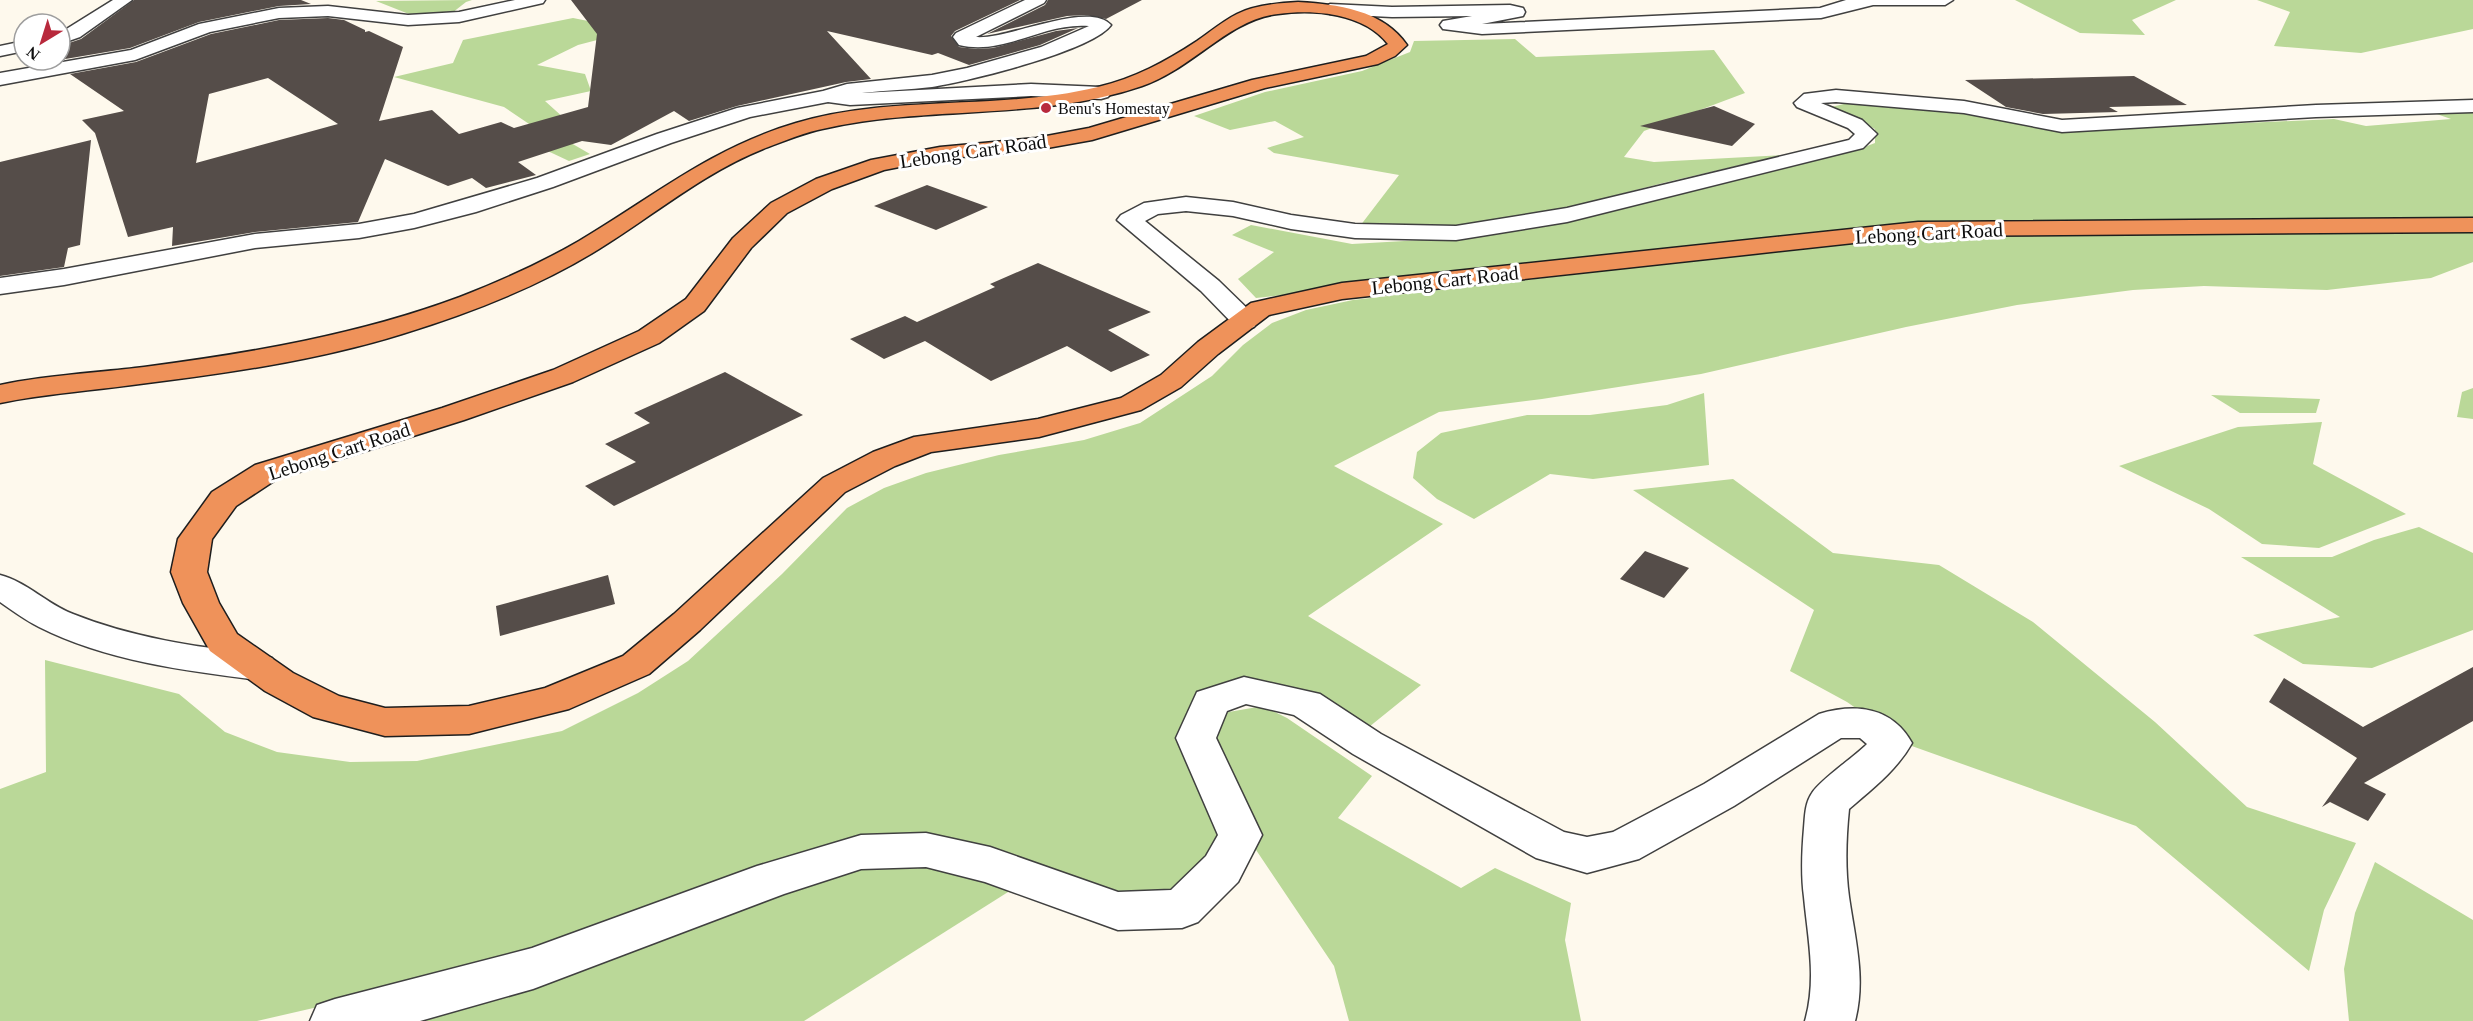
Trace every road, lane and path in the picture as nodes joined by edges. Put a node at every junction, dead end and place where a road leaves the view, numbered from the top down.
1 (124, 0) edge
2 (537, 0) edge
3 (1038, 0) edge
4 (1379, 0) edge
5 (1945, 0) edge
6 (1339, 9) junction
7 (72, 34) edge
8 (0, 79) edge
9 (1101, 93) junction
10 (828, 96) junction
11 (2473, 106) edge
12 (2473, 225) edge
13 (0, 286) edge
14 (1245, 321) junction
15 (0, 394) edge
16 (0, 586) edge
17 (259, 667) junction
18 (335, 1021) edge
19 (1830, 1021) edge

1 - 7 street
2 - 8 street
3 - 10 street
4 - 6 street
5 - 6 street
6 - 9 highway, Lebong Cart Road
6 - 17 highway, Lebong Cart Road
9 - 10 street
9 - 15 highway, Lebong Cart Road
10 - 13 street
11 - 14 street
12 - 14 highway, Lebong Cart Road
14 - 17 highway, Lebong Cart Road
16 - 17 street
18 - 19 street

